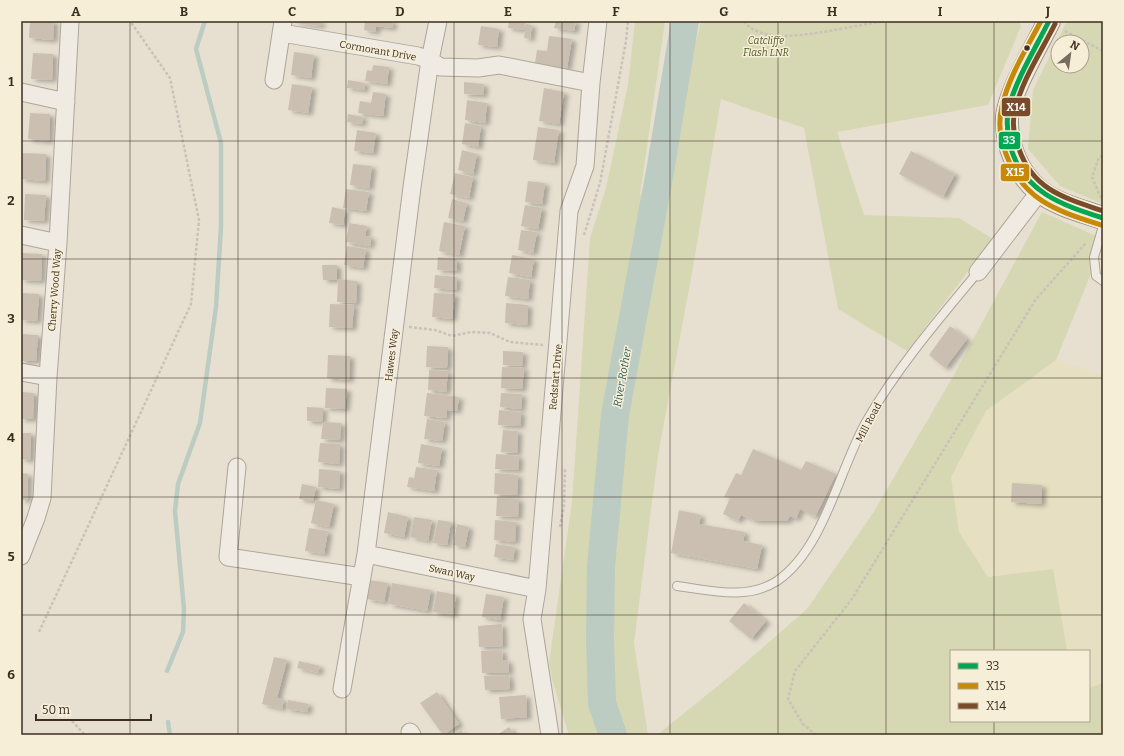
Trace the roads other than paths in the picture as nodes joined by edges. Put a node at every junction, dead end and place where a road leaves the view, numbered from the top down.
1 (70, 21) edge
2 (438, 21) edge
3 (598, 21) edge
4 (1048, 21) edge
5 (282, 27) edge
6 (430, 60) junction
7 (274, 80) dead end
8 (591, 83) junction
9 (21, 92) edge
10 (66, 102) junction
11 (1040, 191) junction
12 (1103, 210) edge
13 (1103, 226) edge
14 (21, 235) edge
15 (58, 243) junction
16 (978, 272) joint
17 (1103, 281) edge
18 (21, 372) edge
19 (48, 377) junction
20 (237, 467) dead end
21 (29, 517) edge
22 (366, 554) junction
23 (21, 556) edge
24 (362, 577) junction
25 (677, 586) dead end
26 (537, 590) junction
27 (342, 689) dead end
28 (550, 735) edge

1 - 10 street, Cherry Wood Way
2 - 6 street, Hawes Way
3 - 8 street, Redstart Drive
4 - 11 main road
5 - 6 street, Cormorant Drive
5 - 7 street
6 - 8 street, Cormorant Drive
6 - 22 street, Hawes Way
8 - 26 street, Redstart Drive
9 - 10 street
10 - 15 street, Cherry Wood Way
11 - 12 main road
11 - 16 street, Mill Road
13 - 17 lane
14 - 15 street
15 - 19 street, Cherry Wood Way
16 - 25 lane, Mill Road
18 - 19 street
19 - 21 street, Cherry Wood Way
20 - 24 street
21 - 23 street, Cherry Wood Way
22 - 24 street, Hawes Way
22 - 26 street, Swan Way
24 - 27 street, Hawes Way
26 - 28 street, Redstart Drive

